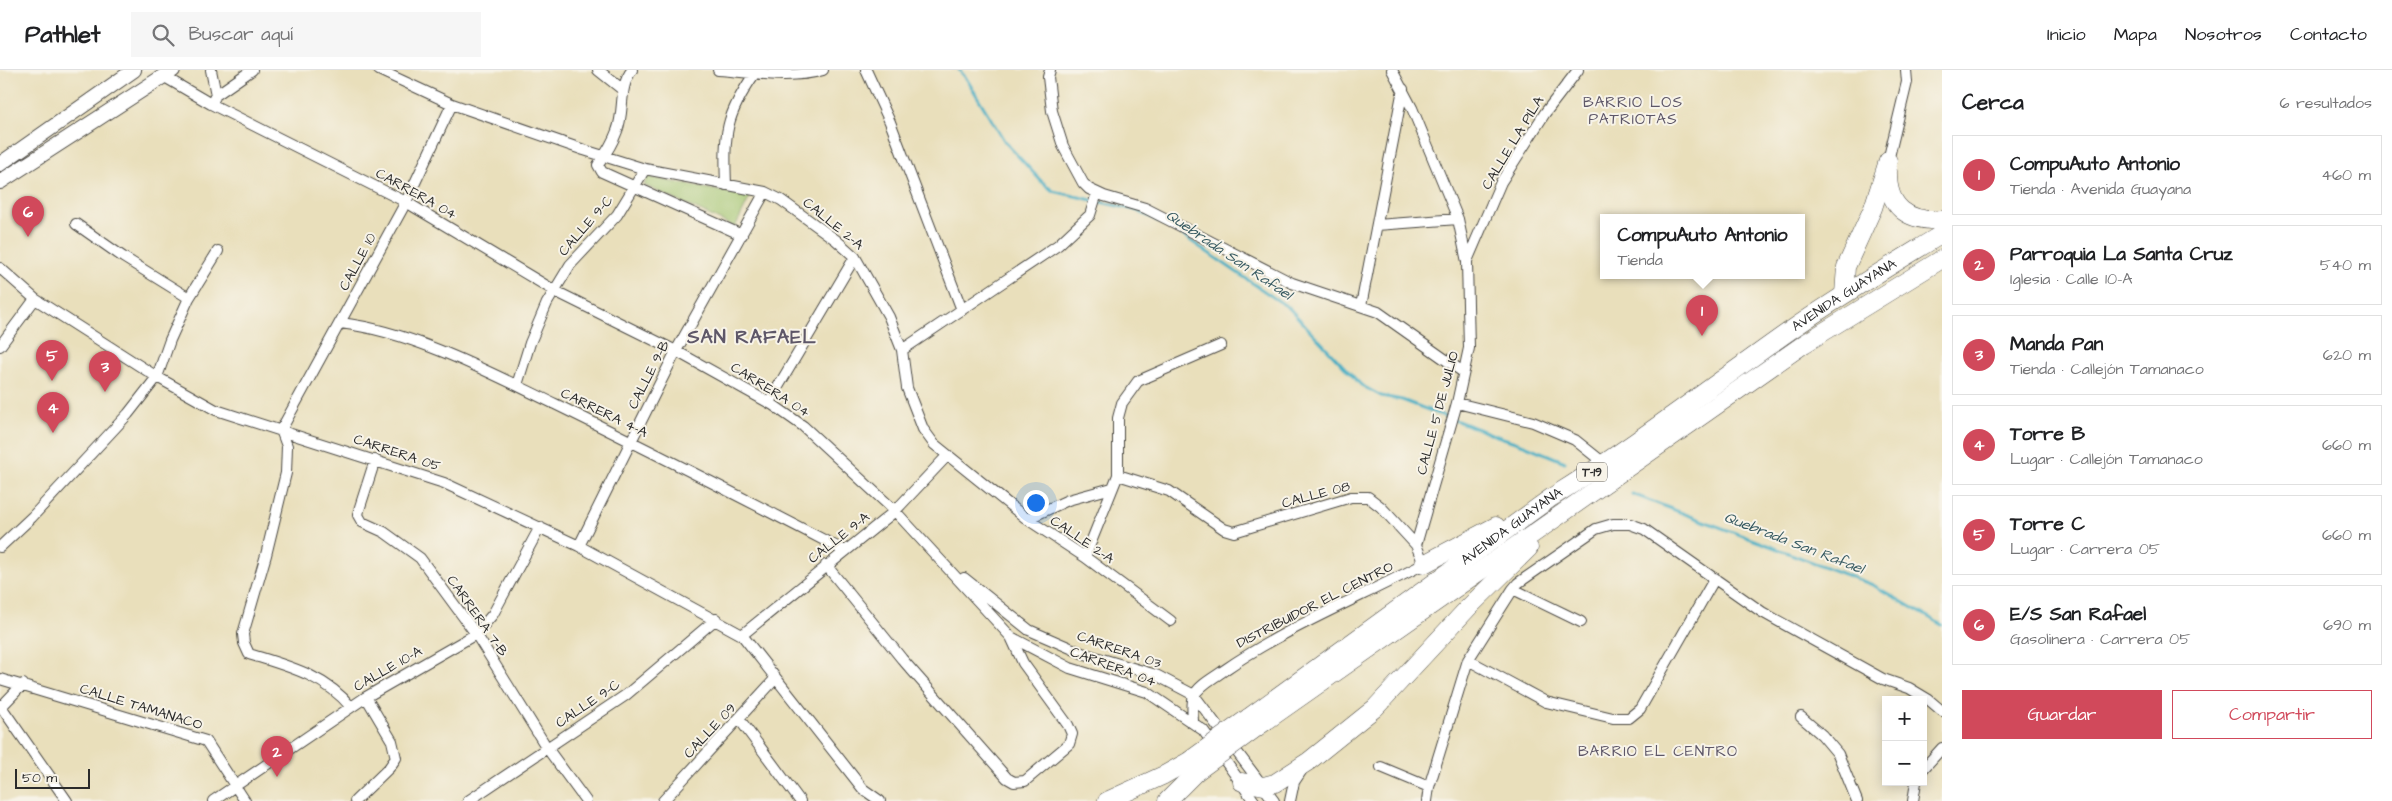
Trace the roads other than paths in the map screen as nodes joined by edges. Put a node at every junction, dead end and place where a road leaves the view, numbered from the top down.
1 (134, 70) edge
2 (211, 70) edge
3 (252, 70) edge
4 (379, 70) edge
5 (598, 70) edge
6 (632, 70) edge
7 (718, 70) edge
8 (823, 70) edge
9 (866, 70) edge
10 (1050, 70) edge
11 (1392, 70) edge
12 (1578, 70) edge
13 (1906, 70) edge
14 (168, 73) edge
15 (755, 73) junction
16 (1403, 89) junction
17 (623, 90) junction
18 (213, 99) junction
19 (452, 104) junction
20 (604, 156) junction
21 (1888, 161) junction
22 (0, 164) edge
23 (645, 169) junction
24 (0, 182) edge
25 (726, 185) junction
26 (635, 188) junction
27 (764, 192) junction
28 (1096, 196) junction
29 (406, 202) junction
30 (1458, 219) junction
31 (1942, 220) edge
32 (76, 224) dead end
33 (1377, 225) junction
34 (1942, 234) edge
35 (742, 235) junction
36 (218, 251) dead end
37 (855, 257) junction
38 (1942, 259) edge
39 (1467, 262) junction
40 (0, 268) edge
41 (555, 291) junction
42 (1844, 294) junction
43 (190, 298) junction
44 (35, 299) junction
45 (1361, 306) junction
46 (962, 310) junction
47 (340, 323) junction
48 (1221, 345) dead end
49 (0, 346) edge
50 (902, 350) junction
51 (676, 351) junction
52 (1463, 372) junction
53 (156, 377) junction
54 (516, 385) junction
55 (769, 402) junction
56 (1456, 407) junction
57 (281, 430) junction
58 (631, 441) junction
59 (947, 456) junction
60 (375, 460) junction
61 (1605, 464) junction
62 (1118, 475) junction
63 (1112, 488) junction
64 (1552, 497) junction
65 (895, 511) junction
66 (1565, 512) junction
67 (1026, 519) junction
68 (540, 528) junction
69 (1416, 545) junction
70 (0, 546) edge
71 (579, 546) junction
72 (845, 551) junction
73 (1086, 557) junction
74 (944, 562) junction
75 (1424, 564) junction
76 (826, 565) junction
77 (1715, 578) junction
78 (1513, 589) junction
79 (716, 620) junction
80 (1171, 621) dead end
81 (1581, 622) dead end
82 (476, 634) junction
83 (742, 635) junction
84 (1011, 638) junction
85 (1468, 660) junction
86 (0, 679) edge
87 (776, 679) junction
88 (23, 684) junction
89 (1194, 695) junction
90 (366, 696) junction
91 (0, 706) edge
92 (351, 707) junction
93 (1942, 711) edge
94 (1801, 717) dead end
95 (740, 720) junction
96 (1193, 722) junction
97 (1252, 723) junction
98 (546, 748) junction
99 (1942, 748) edge
100 (1309, 761) junction
101 (1927, 765) edge
102 (1193, 766) junction
103 (1381, 767) dead end
104 (1242, 782) junction
105 (1264, 786) junction
106 (1915, 786) edge
107 (236, 787) junction
108 (1429, 787) junction
109 (67, 801) edge
110 (214, 801) edge
111 (245, 801) edge
112 (355, 801) edge
113 (468, 801) edge
114 (586, 801) edge
115 (663, 801) edge
116 (800, 801) edge
117 (880, 801) edge
118 (1107, 801) edge
119 (1167, 801) edge
120 (1254, 801) edge
121 (1274, 801) edge
122 (1290, 801) edge
123 (1427, 801) edge
124 (1857, 801) edge
125 (1913, 801) edge

1 - 22 street
2 - 18 street
3 - 18 street
4 - 19 street, CALLE 2-A
5 - 17 street
6 - 17 street
7 - 15 street
8 - 15 street
9 - 46 street
10 - 28 street
11 - 16 street, CALLE 5 DE JULIO
12 - 39 street, CALLE LA PILA
13 - 21 street
14 - 18 street, CARRERA 04
14 - 24 street
15 - 25 street
16 - 30 street, CALLE 5 DE JULIO
16 - 33 street
17 - 20 street
18 - 29 street, CARRERA 04
19 - 20 street, CALLE 2-A
19 - 29 street, CALLE 10
20 - 23 street, CALLE 2-A
20 - 26 street
21 - 31 highway
21 - 42 highway
23 - 25 street, CALLE 2-A
23 - 26 street, CALLE 9-C
25 - 27 street, CALLE 2-A
26 - 35 street
26 - 41 street, CALLE 9-C
27 - 35 street, CALLE 9-B
27 - 37 street, CALLE 2-A
28 - 45 street
28 - 46 street
29 - 41 street, CARRERA 04
29 - 47 street, CALLE 10
30 - 33 street
30 - 39 street, CALLE 5 DE JULIO
32 - 43 street
33 - 45 street
34 - 42 highway, AVENIDA GUAYANA / T-19
35 - 51 street, CALLE 9-B
36 - 43 street
37 - 50 street, CALLE 2-A
37 - 55 street
38 - 66 highway, AVENIDA GUAYANA / T-19
39 - 52 street, CALLE 5 DE JULIO
40 - 44 street, CARRERA 05
41 - 51 street, CARRERA 04
41 - 54 street, CALLE 9-C
42 - 61 highway, AVENIDA GUAYANA / T-19
43 - 53 street
44 - 49 street
44 - 53 street, CARRERA 05
45 - 52 street
46 - 50 street
47 - 54 street, CARRERA 4-A
47 - 57 street, CALLE 10
48 - 62 street
50 - 59 street, CALLE 2-A
51 - 55 street, CARRERA 04
51 - 58 street, CALLE 9-B
52 - 56 street, CALLE 5 DE JULIO
53 - 57 street, CARRERA 05
53 - 70 street
54 - 58 street, CARRERA 4-A
55 - 65 street, CARRERA 04
56 - 61 street
56 - 69 street, CALLE 5 DE JULIO
57 - 60 street, CARRERA 05
57 - 92 street
58 - 71 street, CALLE 9-B
58 - 72 street, CARRERA 4-A
59 - 65 street, CALLE 9-A
59 - 67 street, CALLE 2-A
60 - 68 street, CARRERA 05
60 - 82 street, CARRERA 7-B
61 - 64 highway, AVENIDA GUAYANA / T-19
62 - 63 street
62 - 69 street, CALLE 08
63 - 67 street
63 - 73 street
64 - 75 highway
64 - 97 highway, AVENIDA GUAYANA / T-19
65 - 72 street, CALLE 9-A
65 - 74 street, CARRERA 04
66 - 97 highway, AVENIDA GUAYANA / T-19
66 - 100 highway
67 - 73 street, CALLE 2-A
68 - 71 street, CARRERA 05
68 - 82 street, CALLE 10-A
69 - 75 street
71 - 79 street, CARRERA 05
72 - 76 street, CALLE 9-A
73 - 80 street, CALLE 2-A
74 - 84 street, CARRERA 04
74 - 89 street, CARRERA 03
75 - 89 street, DISTRIBUIDOR EL CENTRO
76 - 83 street, CALLE 9-A
76 - 84 street
77 - 78 street
77 - 85 street
77 - 93 street
78 - 81 street
78 - 85 street
79 - 83 street, CARRERA 05
79 - 98 street, CALLE 9-C
82 - 90 street, CALLE 10-A
82 - 98 street, CARRERA 7-B
83 - 87 street, CARRERA 05
84 - 96 street, CARRERA 04
85 - 108 street
86 - 88 street, CALLE TAMANACO
87 - 95 street, CALLE 09
87 - 117 street, CARRERA 05
88 - 91 street
88 - 107 street, CALLE TAMANACO
89 - 96 street
89 - 105 street, CARRERA 03
90 - 92 street, CALLE 10-A
90 - 112 street
91 - 109 street
92 - 107 street, CALLE 10-A
94 - 124 street
95 - 115 street, CALLE 09
95 - 116 street
96 - 104 street, CARRERA 04
97 - 102 highway, AVENIDA GUAYANA / T-19, bridge
98 - 113 street, CALLE 9-C
98 - 114 street, CARRERA 7-B
99 - 101 street
100 - 105 highway
100 - 122 street
102 - 118 highway, AVENIDA GUAYANA / T-19
102 - 119 highway, AVENIDA GUAYANA / T-19
103 - 108 street
104 - 105 highway
104 - 120 street, CARRERA 04
105 - 121 street, CARRERA 03
106 - 125 street
107 - 110 street, CALLE 10-A
107 - 111 street, CALLE TAMANACO
108 - 123 street

